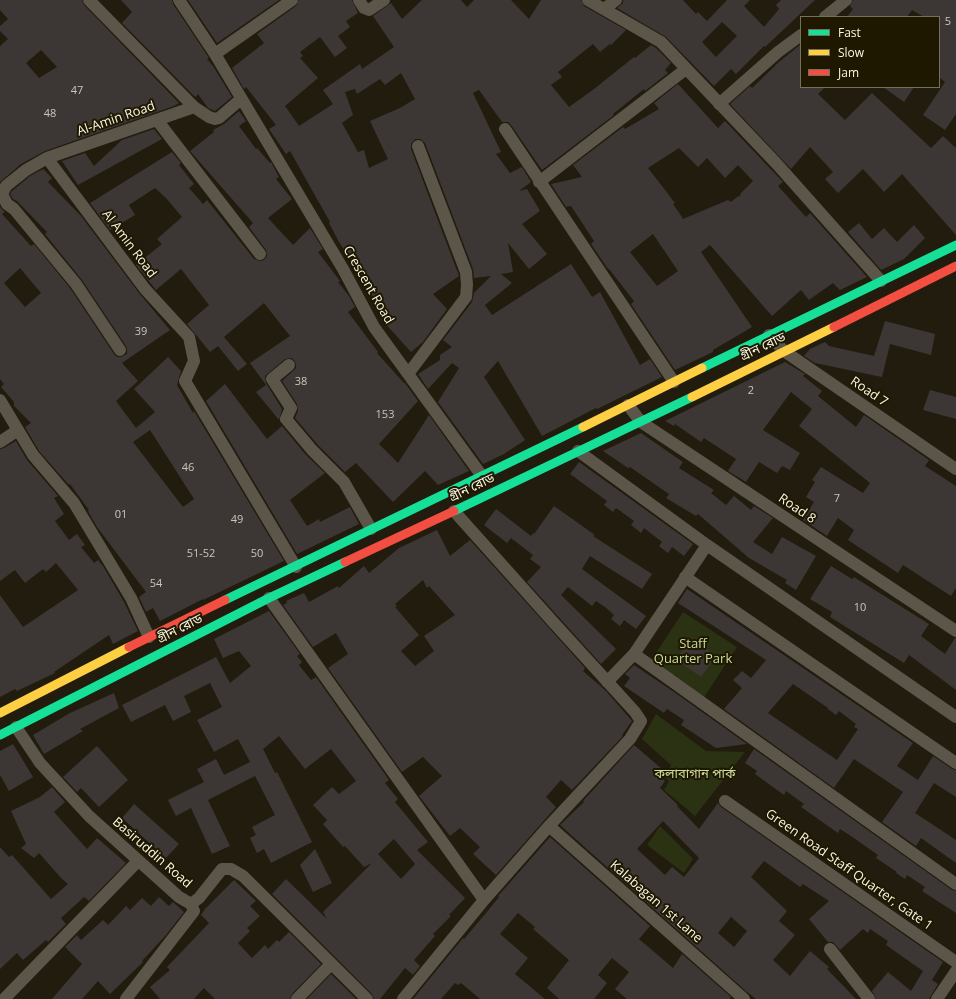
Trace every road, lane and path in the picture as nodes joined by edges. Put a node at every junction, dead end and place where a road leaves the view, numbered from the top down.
1 (89, 0) edge
2 (179, 0) edge
3 (292, 0) edge
4 (359, 0) edge
5 (384, 0) edge
6 (588, 0) edge
7 (616, 0) edge
8 (846, 0) edge
9 (604, 9) junction
10 (826, 16) edge
11 (800, 36) edge
12 (215, 54) junction
13 (686, 69) junction
14 (241, 99) junction
15 (719, 104) junction
16 (194, 107) junction
17 (158, 120) junction
18 (505, 130) dead end
19 (418, 146) dead end
20 (47, 158) junction
21 (539, 182) junction
22 (956, 246) edge
23 (260, 254) dead end
24 (956, 266) edge
25 (881, 281) junction
26 (769, 335) junction
27 (120, 350) dead end
28 (784, 351) junction
29 (289, 366) dead end
30 (408, 374) junction
31 (674, 382) junction
32 (0, 400) edge
33 (628, 405) junction
34 (641, 422) junction
35 (18, 430) junction
36 (0, 442) edge
37 (578, 451) junction
38 (956, 469) edge
39 (482, 476) junction
40 (454, 511) junction
41 (371, 529) junction
42 (706, 545) junction
43 (296, 567) junction
44 (685, 577) junction
45 (269, 598) junction
46 (956, 631) edge
47 (149, 637) junction
48 (634, 654) junction
49 (607, 682) junction
50 (0, 713) edge
51 (956, 717) edge
52 (16, 727) junction
53 (0, 735) edge
54 (956, 763) edge
55 (725, 801) dead end
56 (549, 826) junction
57 (138, 861) junction
58 (956, 884) edge
59 (484, 900) junction
60 (191, 904) junction
61 (830, 949) dead end
62 (956, 962) edge
63 (331, 964) junction
64 (956, 971) edge
65 (4, 999) edge
66 (126, 999) edge
67 (297, 999) edge
68 (367, 999) edge
69 (403, 999) edge
70 (744, 999) edge
71 (869, 999) edge
72 (937, 999) edge

1 - 16 street
2 - 12 street, Crescent Road
3 - 12 street
4 - 5 street
6 - 9 street
7 - 9 street
8 - 10 street
9 - 13 street
11 - 15 street
12 - 14 street, Crescent Road
13 - 15 street
13 - 21 street
14 - 16 street
14 - 30 street, Crescent Road
15 - 25 street
16 - 17 street, Al-Amin Road
17 - 20 street, Al-Amin Road
17 - 23 street
18 - 21 street
19 - 30 street
20 - 27 street
20 - 43 street, Al Amin Road
21 - 31 street
22 - 25 main road, গ্রীন রোড
24 - 28 main road, গ্রীন রোড
25 - 26 main road, গ্রীন রোড
26 - 28 street, Road 7
26 - 31 main road, গ্রীন রোড
28 - 34 main road, গ্রীন রোড
28 - 38 street, Road 7
29 - 41 street
30 - 39 street, Crescent Road
31 - 33 main road, গ্রীন রোড
32 - 35 street
33 - 34 street, Road 8
33 - 39 main road, গ্রীন রোড
34 - 37 main road, গ্রীন রোড
34 - 46 street, Road 8
35 - 36 street
35 - 47 street
37 - 40 main road, গ্রীন রোড
37 - 42 street
39 - 41 main road, গ্রীন রোড
40 - 45 main road, গ্রীন রোড
40 - 49 street
41 - 43 main road, গ্রীন রোড
42 - 44 street
42 - 51 street
43 - 47 main road, গ্রীন রোড
44 - 48 street
44 - 54 street
45 - 52 main road, গ্রীন রোড
45 - 59 street
47 - 50 main road, গ্রীন রোড
48 - 49 street
48 - 58 street
49 - 56 street
52 - 53 main road, গ্রীন রোড
52 - 57 street, Basiruddin Road
55 - 62 street, Green Road Staff Quarter, Gate 1
56 - 59 street
56 - 70 street, Kalabagan 1st Lane
57 - 60 street, Basiruddin Road
57 - 65 street
59 - 69 street
60 - 63 street, Basiruddin Road
60 - 66 street
61 - 71 street
63 - 67 street
63 - 68 street, Basiruddin Road
64 - 72 street

